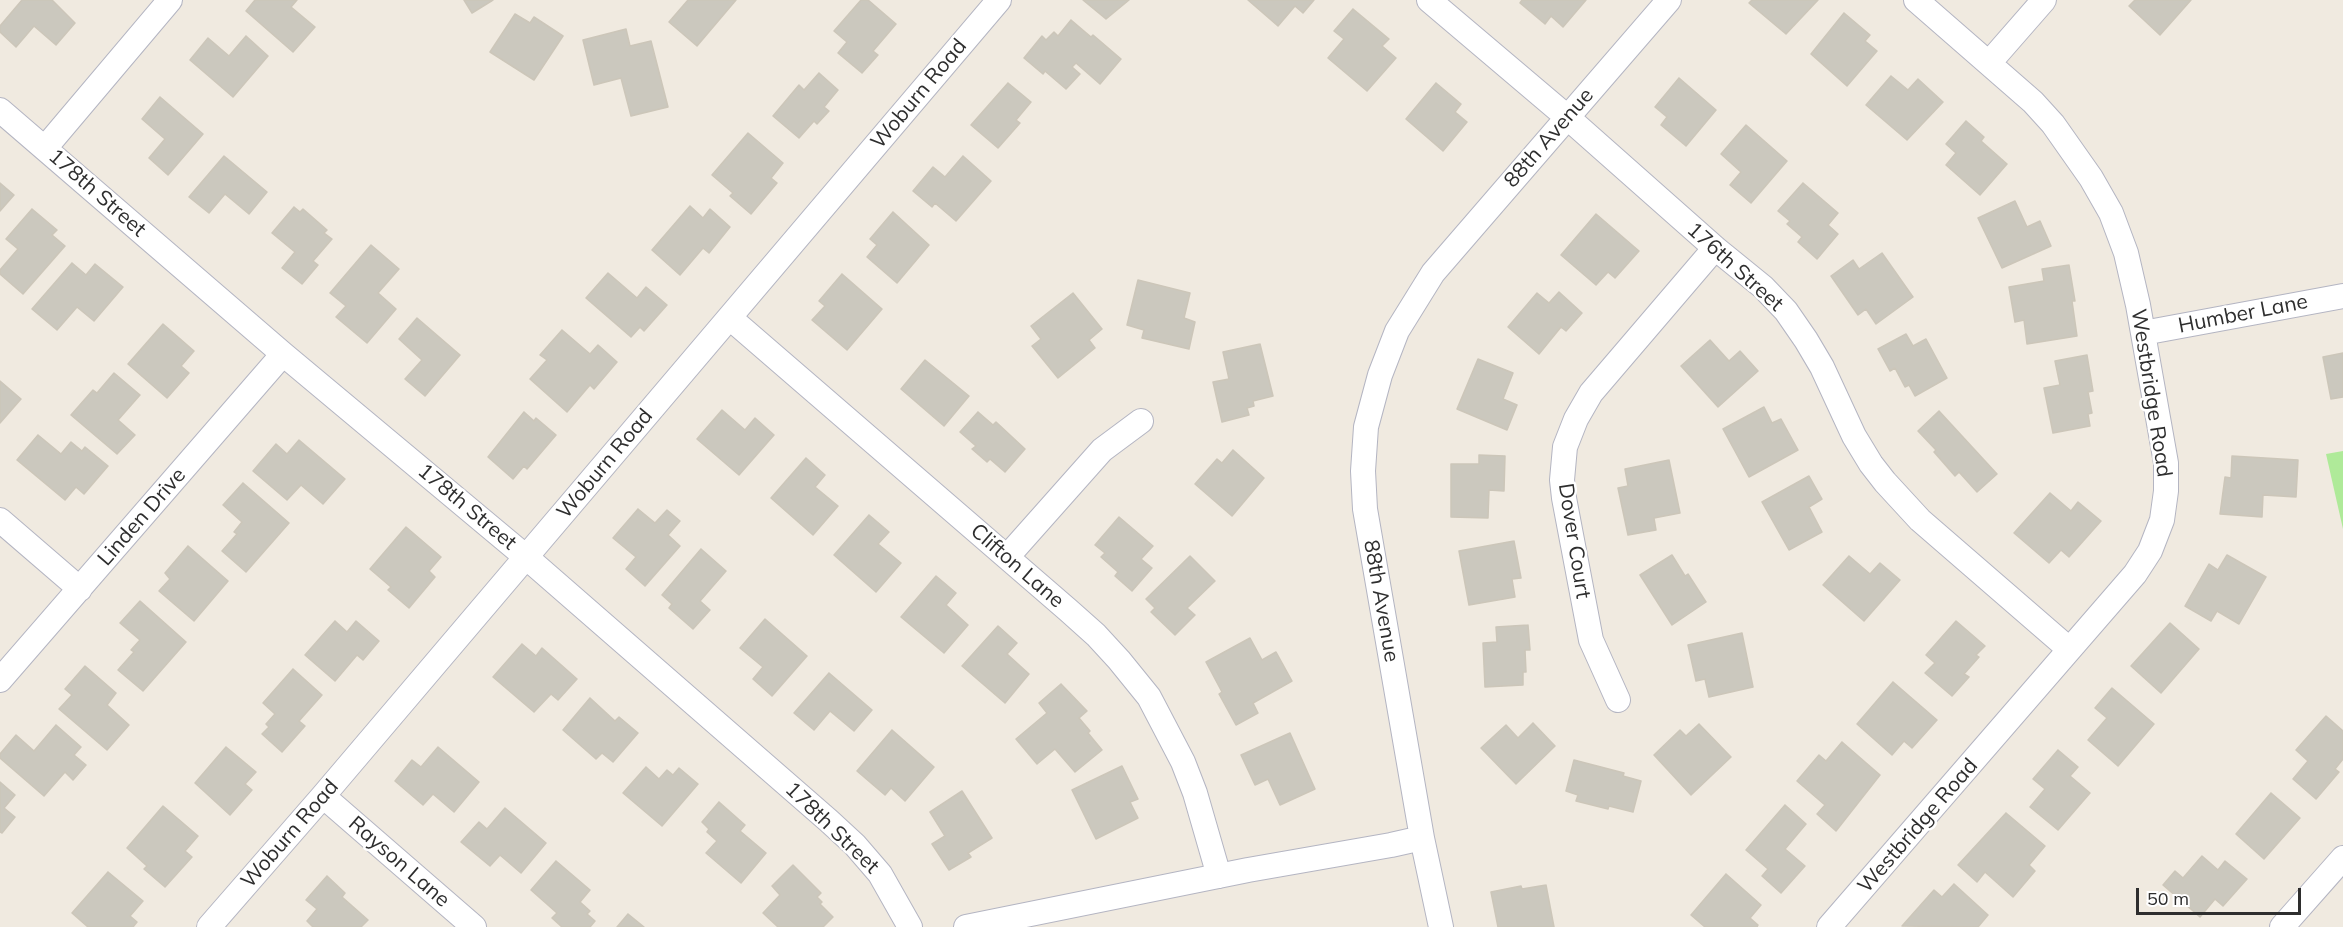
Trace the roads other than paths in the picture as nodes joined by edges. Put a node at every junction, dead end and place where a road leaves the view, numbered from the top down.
1 (170, 0) edge
2 (999, 0) edge
3 (1429, 0) edge
4 (1669, 0) edge
5 (1916, 0) edge
6 (2044, 0) edge
7 (1989, 63) junction
8 (0, 110) edge
9 (1567, 117) junction
10 (45, 148) junction
11 (1715, 248) junction
12 (2343, 296) edge
13 (730, 318) junction
14 (2143, 333) junction
15 (283, 354) junction
16 (1141, 422) dead end
17 (0, 520) edge
18 (526, 557) junction
19 (1007, 557) junction
20 (80, 589) junction
21 (2069, 649) junction
22 (0, 680) edge
23 (1618, 700) dead end
24 (323, 796) junction
25 (1422, 838) junction
26 (2343, 858) edge
27 (1219, 876) junction
28 (209, 927) edge
29 (474, 927) edge
30 (910, 927) edge
31 (966, 927) edge
32 (1441, 927) edge
33 (1829, 927) edge
34 (2282, 927) edge

1 - 10 street
2 - 13 street, Woburn Road
3 - 9 street, 176th Street
4 - 9 street, 88th Avenue
5 - 7 street, Westbridge Road
6 - 7 street
7 - 14 street, Westbridge Road
8 - 10 street, 178th Street
9 - 11 street, 176th Street
9 - 25 street, 88th Avenue
10 - 15 street, 178th Street
11 - 21 street, 176th Street
11 - 23 street, Dover Court
12 - 14 street, Humber Lane
13 - 18 street, Woburn Road
13 - 19 street, Clifton Lane
14 - 21 street, Westbridge Road
15 - 18 street, 178th Street
15 - 20 street, Linden Drive
16 - 19 street
17 - 20 street
18 - 24 street, Woburn Road
18 - 30 street, 178th Street
19 - 27 street, Clifton Lane
20 - 22 street, Linden Drive
21 - 33 street, Westbridge Road
24 - 28 street, Woburn Road
24 - 29 street, Rayson Lane
25 - 27 street
25 - 32 street, 88th Avenue
26 - 34 street
27 - 31 street

